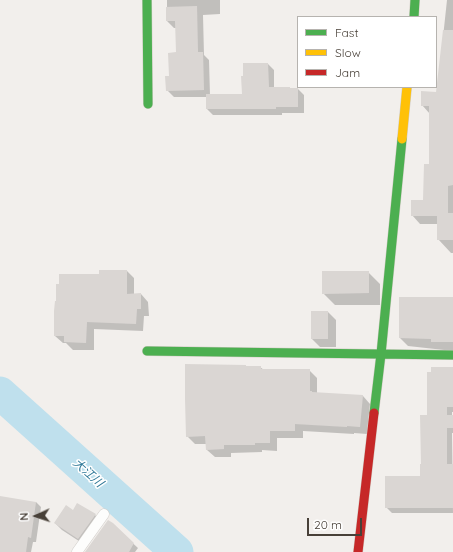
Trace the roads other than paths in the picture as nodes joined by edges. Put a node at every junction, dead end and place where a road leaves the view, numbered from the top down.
1 (147, 0) edge
2 (415, 0) edge
3 (414, 16) edge
4 (407, 88) edge
5 (148, 104) dead end
6 (147, 350) dead end
7 (381, 354) junction
8 (453, 355) edge
9 (104, 514) dead end
10 (77, 552) edge
11 (358, 552) edge

1 - 5 street
2 - 3 street
4 - 7 street
6 - 7 street
7 - 8 street
7 - 11 street
9 - 10 lane

